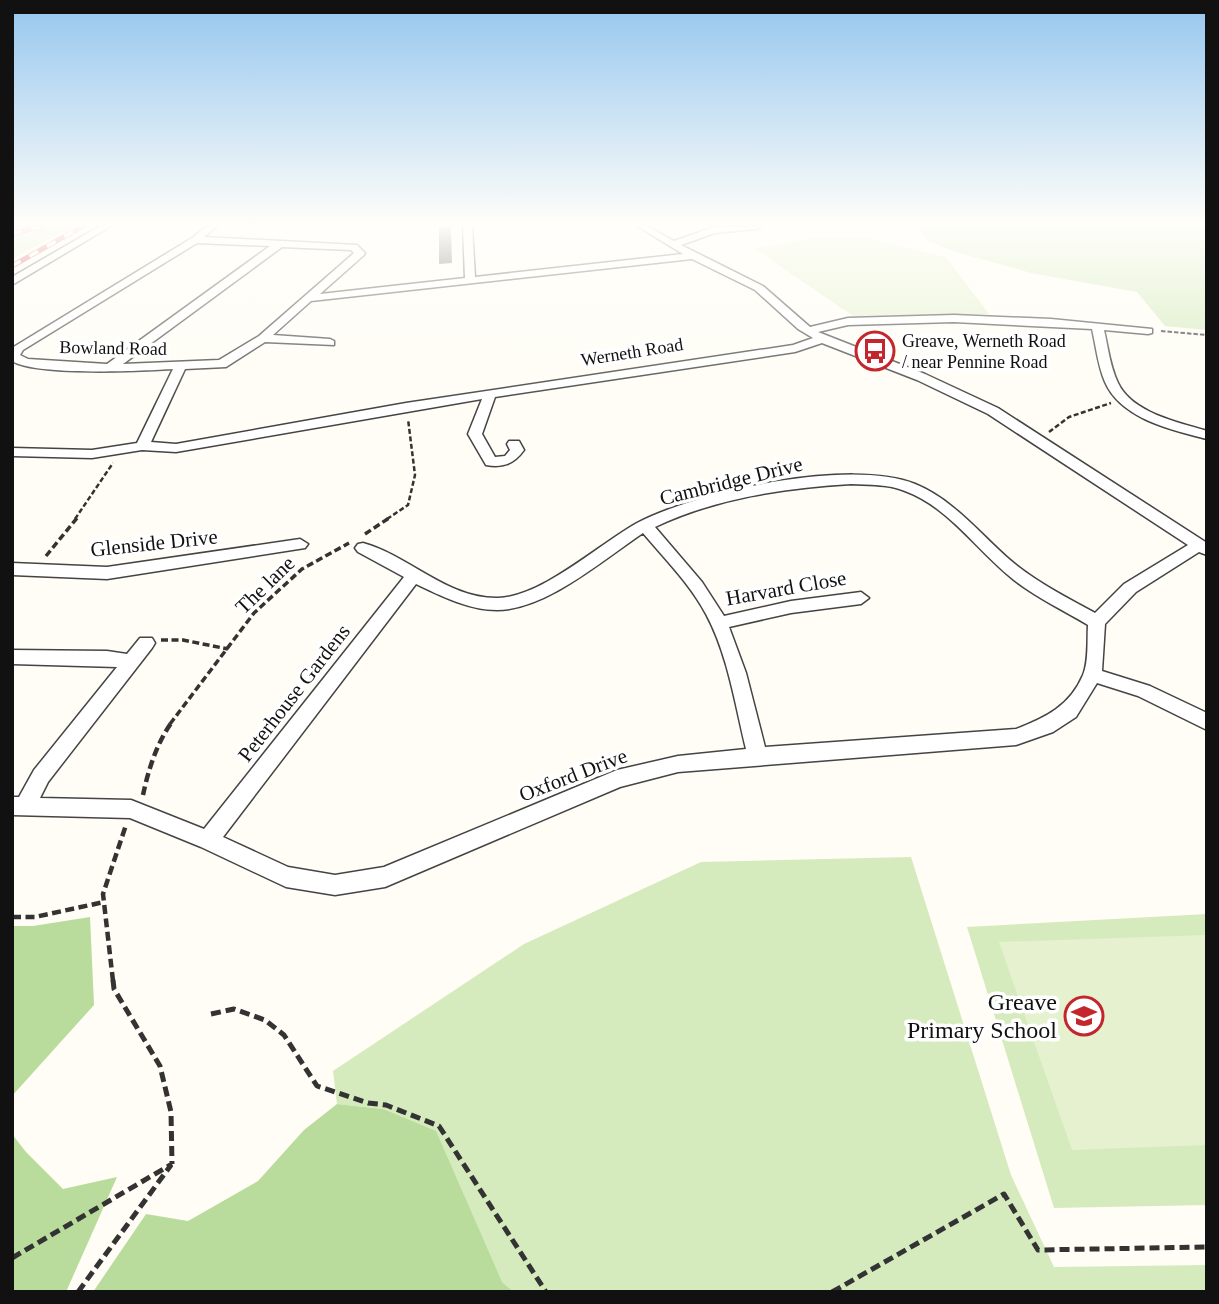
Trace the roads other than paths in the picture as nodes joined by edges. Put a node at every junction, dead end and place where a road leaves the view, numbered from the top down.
1 (118, 287) edge
2 (221, 287) edge
3 (324, 287) edge
4 (422, 287) edge
5 (757, 287) edge
6 (311, 298) junction
7 (972, 304) dead end
8 (981, 318) junction
9 (1097, 326) junction
10 (809, 331) junction
11 (1148, 331) road end
12 (263, 338) junction
13 (822, 339) junction
14 (330, 343) dead end
15 (180, 368) junction
16 (110, 369) junction
17 (490, 394) junction
18 (1207, 435) edge
19 (514, 444) dead end
20 (142, 446) junction
21 (12, 452) edge
22 (645, 526) junction
23 (358, 542) road end
24 (300, 544) dead end
25 (1203, 547) edge
26 (12, 569) edge
27 (415, 575) junction
28 (861, 598) dead end
29 (1097, 622) junction
30 (719, 623) junction
31 (146, 643) road end
32 (12, 657) edge
33 (131, 662) junction
34 (1093, 675) junction
35 (1207, 722) edge
36 (758, 756) junction
37 (19, 805) edge
38 (208, 840) junction

1 - 16 street, Bowland Road
2 - 16 street
3 - 6 street
4 - 6 street
5 - 10 street
6 - 12 street
7 - 8 street
8 - 9 street
8 - 10 street
9 - 11 street
9 - 18 street
10 - 13 street
12 - 14 street
12 - 15 street, Bowland Road
13 - 17 street, Werneth Road
13 - 25 street
15 - 16 street, Bowland Road
15 - 20 street
17 - 19 street
17 - 20 street, Werneth Road
20 - 21 street, Werneth Road
22 - 27 street, Cambridge Drive
22 - 29 street, Cambridge Drive
22 - 30 street
23 - 27 street, Cambridge Drive
24 - 26 street, Glenside Drive
25 - 29 street
27 - 38 street, Peterhouse Gardens
28 - 30 street, Harvard Close
29 - 34 street, Oxford Drive
30 - 36 street
31 - 33 street
32 - 33 street
33 - 37 street
34 - 35 street
34 - 36 street, Oxford Drive
36 - 38 street, Oxford Drive
37 - 38 street, Oxford Drive

